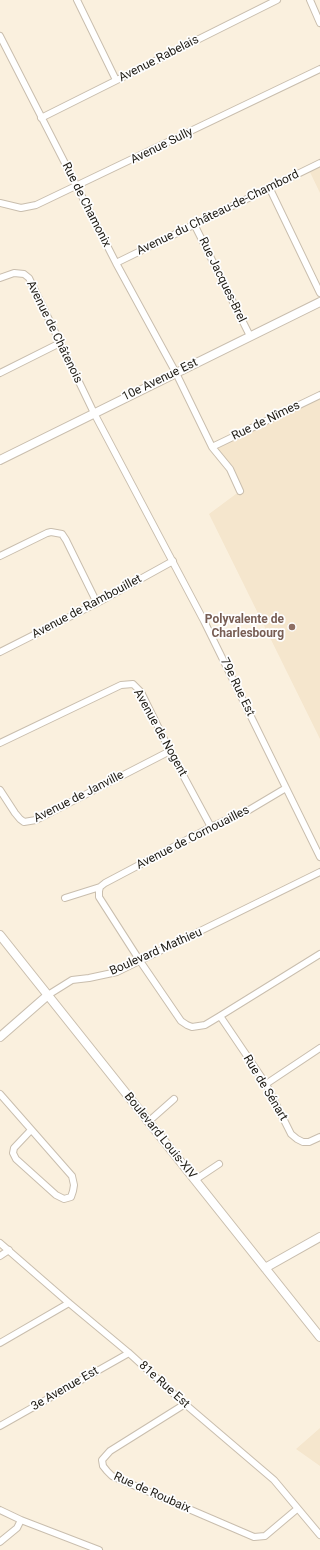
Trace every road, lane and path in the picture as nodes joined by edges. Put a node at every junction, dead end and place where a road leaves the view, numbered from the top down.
1 (78, 0) edge
2 (277, 0) edge
3 (310, 0) edge
4 (320, 23) edge
5 (0, 36) edge
6 (320, 69) edge
7 (116, 80) junction
8 (41, 118) junction
9 (320, 163) edge
10 (77, 187) junction
11 (269, 187) junction
12 (0, 203) edge
13 (194, 224) junction
14 (116, 263) junction
15 (0, 278) edge
16 (320, 293) edge
17 (320, 302) edge
18 (250, 336) junction
19 (60, 343) junction
20 (0, 373) edge
21 (176, 373) junction
22 (320, 395) edge
23 (94, 413) junction
24 (212, 447) junction
25 (0, 460) edge
26 (240, 491) dead end
27 (0, 556) edge
28 (172, 561) junction
29 (97, 603) junction
30 (0, 652) edge
31 (0, 743) edge
32 (170, 751) junction
33 (286, 788) junction
34 (0, 790) edge
35 (211, 827) junction
36 (320, 857) edge
37 (320, 872) edge
38 (100, 887) junction
39 (65, 898) dead end
40 (0, 935) edge
41 (320, 954) edge
42 (140, 961) junction
43 (48, 996) junction
44 (220, 1016) junction
45 (0, 1037) edge
46 (320, 1048) edge
47 (266, 1084) junction
48 (0, 1094) edge
49 (174, 1099) dead end
50 (148, 1122) junction
51 (31, 1130) junction
52 (320, 1138) edge
53 (219, 1164) dead end
54 (195, 1180) junction
55 (320, 1237) edge
56 (0, 1242) edge
57 (9, 1250) junction
58 (0, 1256) edge
59 (266, 1268) junction
60 (69, 1303) junction
61 (320, 1337) edge
62 (0, 1343) edge
63 (129, 1352) junction
64 (185, 1404) junction
65 (0, 1426) edge
66 (297, 1509) junction
67 (0, 1510) edge
68 (21, 1520) junction
69 (320, 1535) edge
70 (0, 1542) edge
71 (99, 1550) edge

1 - 7 street
2 - 7 street, Avenue Rabelais
3 - 4 street
5 - 8 street, Rue de Chamonix
6 - 10 street, Avenue Sully
7 - 8 street, Avenue Rabelais
8 - 10 street, Rue de Chamonix
9 - 11 street, Avenue du Château-de-Chambord
10 - 12 street, Avenue Sully
10 - 14 street, Rue de Chamonix
11 - 13 street, Avenue du Château-de-Chambord
11 - 16 street
13 - 14 street, Avenue du Château-de-Chambord
13 - 18 street, Rue Jacques-Brel
14 - 21 street, Rue de Chamonix
15 - 19 street, Avenue de Châtenois
17 - 18 main road, 10e Avenue Est
18 - 21 main road, 10e Avenue Est
19 - 20 street
19 - 23 street, Avenue de Châtenois
21 - 23 main road, 10e Avenue Est
21 - 24 street
22 - 24 street, Rue de Nîmes
23 - 25 main road, 10e Avenue Est
23 - 28 street, 79e Rue Est
24 - 26 street
27 - 29 street
28 - 29 street, Avenue de Rambouillet
28 - 33 street, 79e Rue Est
29 - 30 street, Avenue de Rambouillet
31 - 32 street, Avenue de Nogent
32 - 34 street, Avenue de Janville
32 - 35 street, Avenue de Nogent
33 - 35 street, Avenue de Cornouailles
33 - 36 street, 79e Rue Est
35 - 38 street, Avenue de Cornouailles
37 - 42 street, Boulevard Mathieu
38 - 39 street, Avenue de Cornouailles
38 - 42 street
40 - 43 main road, Boulevard Louis-XIV
41 - 44 street
42 - 43 street, Boulevard Mathieu
42 - 44 street
43 - 45 main road, Boulevard Mathieu
43 - 50 main road, Boulevard Louis-XIV
44 - 47 street, Rue de Sénart
46 - 47 street
47 - 52 street, Rue de Sénart
48 - 51 street
49 - 50 street
50 - 54 main road, Boulevard Louis-XIV
51 - 51 street
53 - 54 street
54 - 59 main road, Boulevard Louis-XIV
55 - 59 main road
56 - 57 street, 81e Rue Est
57 - 58 street
57 - 60 street, 81e Rue Est
59 - 61 main road, Boulevard Louis-XIV
60 - 62 street
60 - 63 street, 81e Rue Est
63 - 64 street, 81e Rue Est
63 - 65 street, 3e Avenue Est
64 - 66 street, 81e Rue Est
64 - 66 street, Rue de Roubaix
66 - 69 street, 81e Rue Est
67 - 68 street
68 - 70 street
68 - 71 street

